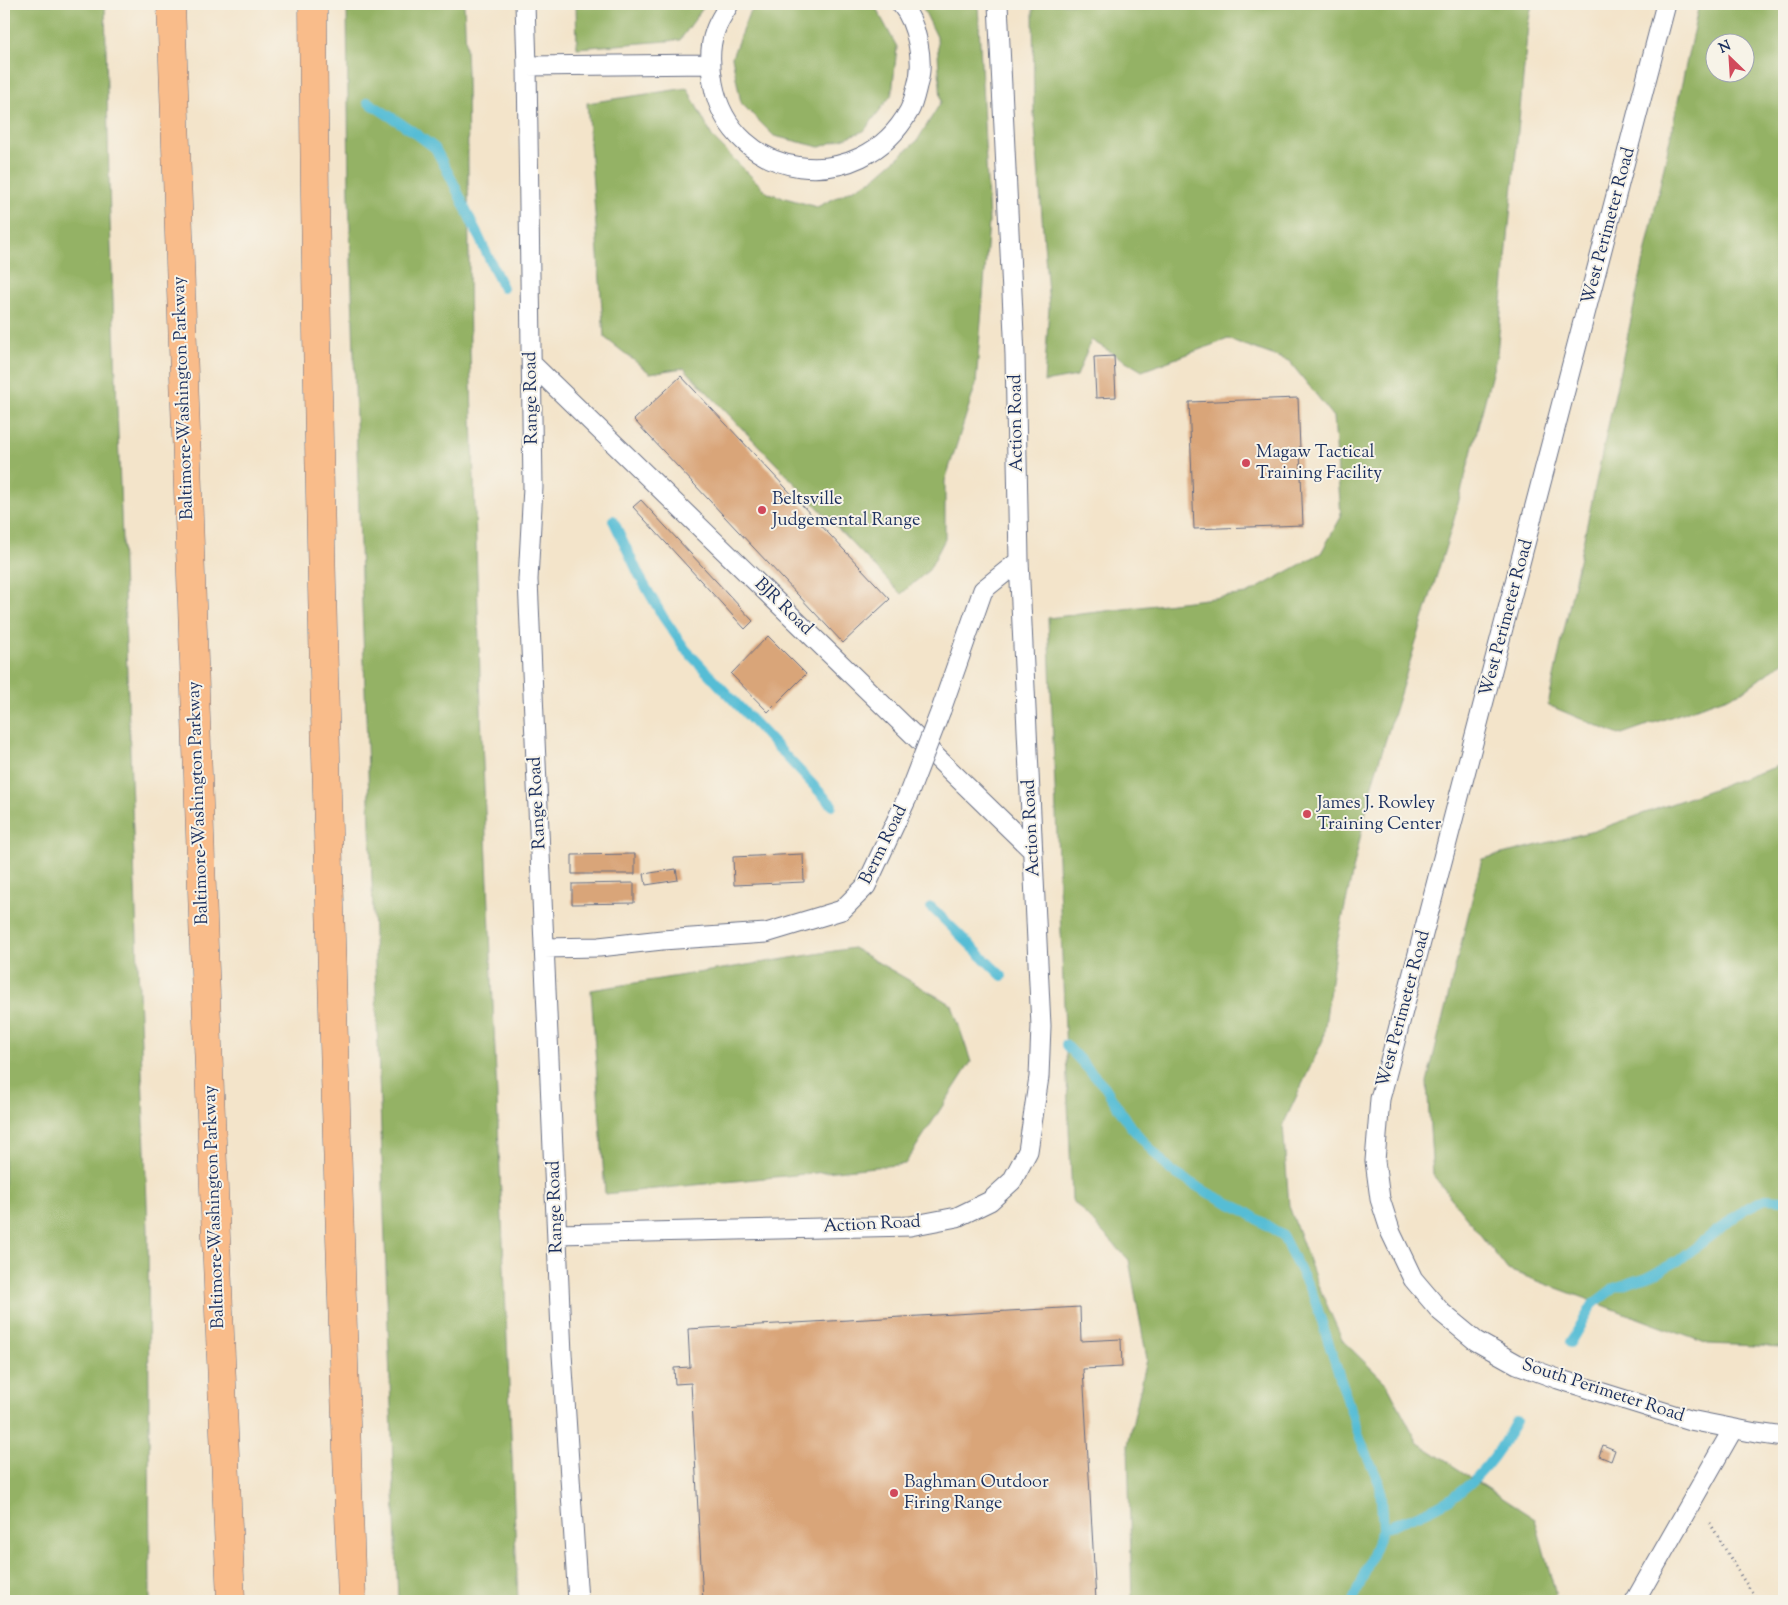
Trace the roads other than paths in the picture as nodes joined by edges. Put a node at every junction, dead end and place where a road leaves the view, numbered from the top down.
1 (171, 4) edge
2 (312, 4) edge
3 (525, 4) edge
4 (729, 4) edge
5 (901, 4) edge
6 (998, 4) edge
7 (1666, 4) edge
8 (709, 64) junction
9 (527, 66) junction
10 (532, 364) junction
11 (1020, 561) junction
12 (1033, 851) junction
13 (544, 948) junction
14 (557, 1234) junction
15 (1391, 1234) joint
16 (1733, 1429) junction
17 (1784, 1437) edge
18 (231, 1601) edge
19 (352, 1601) edge
20 (578, 1601) edge
21 (1635, 1601) edge

1 - 18 highway, Baltimore-Washington Parkway
2 - 19 highway
3 - 9 lane, Range Road
4 - 8 lane
5 - 8 lane
6 - 11 lane, Action Road
7 - 15 lane, West Perimeter Road
8 - 9 lane
9 - 10 lane, Range Road
10 - 12 lane, BJR Road
10 - 13 lane, Range Road
11 - 12 lane, Action Road
11 - 13 lane, Berm Road, bridge
12 - 14 lane, Action Road
13 - 14 lane, Range Road
14 - 20 lane, Range Road
15 - 16 lane, South Perimeter Road
16 - 17 lane, South Perimeter Road
16 - 21 lane

